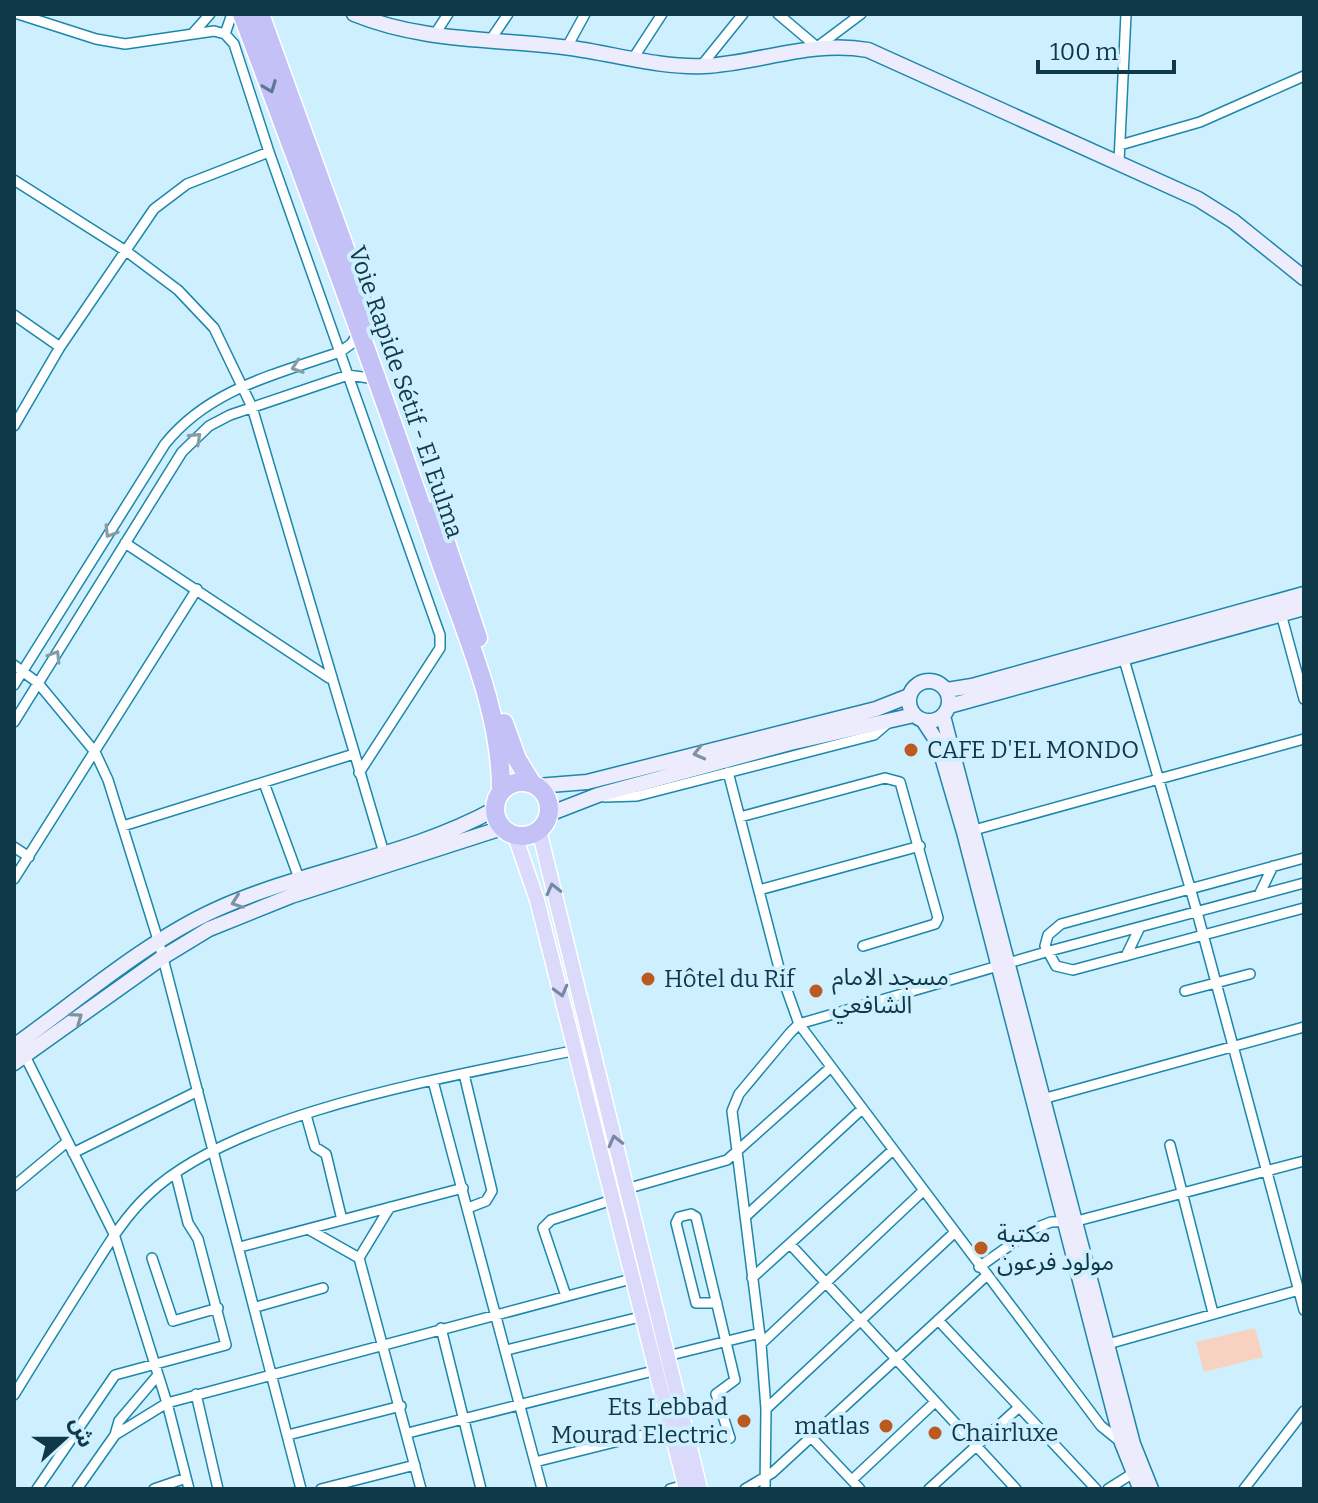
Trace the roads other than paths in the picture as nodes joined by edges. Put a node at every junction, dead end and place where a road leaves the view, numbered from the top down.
1 (18, 14) edge
2 (210, 14) edge
3 (232, 14) edge
4 (242, 14) edge
5 (260, 14) edge
6 (354, 14) edge
7 (448, 14) edge
8 (508, 14) edge
9 (585, 14) edge
10 (662, 14) edge
11 (743, 14) edge
12 (778, 14) edge
13 (861, 14) edge
14 (1126, 14) edge
15 (225, 34) junction
16 (433, 37) junction
17 (179, 38) junction
18 (489, 42) junction
19 (567, 47) junction
20 (817, 47) junction
21 (634, 57) junction
22 (701, 66) junction
23 (1304, 76) edge
24 (1120, 145) junction
25 (269, 152) junction
26 (1119, 161) junction
27 (14, 180) edge
28 (126, 251) junction
29 (1304, 278) edge
30 (14, 315) edge
31 (361, 328) junction
32 (60, 347) junction
33 (340, 352) junction
34 (348, 375) junction
35 (379, 380) junction
36 (244, 386) junction
37 (252, 407) junction
38 (16, 420) edge
39 (125, 543) junction
40 (197, 589) junction
41 (1304, 594) edge
42 (1279, 608) junction
43 (1304, 608) edge
44 (1121, 650) junction
45 (18, 668) edge
46 (330, 678) junction
47 (38, 683) junction
48 (14, 685) edge
49 (909, 696) junction
50 (1304, 699) edge
51 (946, 704) junction
52 (893, 718) junction
53 (919, 718) junction
54 (14, 722) edge
55 (1304, 739) edge
56 (95, 752) junction
57 (354, 754) junction
58 (728, 772) junction
59 (359, 773) junction
60 (1158, 779) junction
61 (264, 783) junction
62 (534, 784) junction
63 (598, 795) junction
64 (498, 800) junction
65 (740, 817) junction
66 (544, 822) junction
67 (123, 826) junction
68 (974, 830) junction
69 (509, 832) junction
70 (920, 846) junction
71 (14, 847) edge
72 (384, 853) junction
73 (29, 857) junction
74 (1304, 858) edge
75 (1273, 866) junction
76 (14, 879) edge
77 (300, 881) junction
78 (1304, 883) edge
79 (1190, 888) junction
80 (759, 890) junction
81 (1259, 895) junction
82 (1304, 908) edge
83 (1197, 912) junction
84 (1140, 927) junction
85 (1203, 935) junction
86 (863, 946) dead end
87 (161, 950) junction
88 (1046, 952) junction
89 (1126, 956) junction
90 (1005, 967) junction
91 (1250, 974) dead end
92 (1216, 983) junction
93 (1185, 991) dead end
94 (799, 1024) junction
95 (1304, 1027) edge
96 (1232, 1046) junction
97 (17, 1050) edge
98 (576, 1050) junction
99 (830, 1068) junction
100 (464, 1074) junction
101 (433, 1081) junction
102 (198, 1091) junction
103 (1046, 1098) junction
104 (862, 1109) junction
105 (306, 1115) junction
106 (67, 1142) junction
107 (1170, 1145) dead end
108 (893, 1150) junction
109 (214, 1152) junction
110 (73, 1153) junction
111 (736, 1153) junction
112 (1304, 1161) edge
113 (1266, 1172) junction
114 (176, 1175) junction
115 (14, 1186) edge
116 (463, 1188) junction
117 (923, 1191) junction
118 (1181, 1193) junction
119 (621, 1194) junction
120 (390, 1207) junction
121 (468, 1208) junction
122 (745, 1217) junction
123 (342, 1220) junction
124 (1071, 1221) junction
125 (308, 1229) junction
126 (954, 1233) junction
127 (114, 1234) junction
128 (790, 1244) junction
129 (240, 1247) junction
130 (152, 1258) dead end
131 (359, 1258) junction
132 (979, 1267) junction
133 (986, 1276) junction
134 (635, 1278) junction
135 (752, 1278) junction
136 (825, 1282) junction
137 (323, 1288) dead end
138 (1299, 1290) junction
139 (566, 1296) junction
140 (717, 1303) junction
141 (256, 1307) junction
142 (218, 1308) junction
143 (1304, 1310) edge
144 (1213, 1313) junction
145 (497, 1314) junction
146 (644, 1316) junction
147 (860, 1320) junction
148 (938, 1320) junction
149 (441, 1328) junction
150 (760, 1339) junction
151 (727, 1342) junction
152 (382, 1344) junction
153 (1108, 1344) junction
154 (507, 1350) junction
155 (667, 1356) junction
156 (896, 1359) junction
157 (156, 1370) junction
158 (657, 1370) junction
159 (273, 1372) junction
160 (196, 1394) junction
161 (14, 1395) edge
162 (935, 1402) junction
163 (167, 1403) junction
164 (401, 1406) junction
165 (522, 1406) junction
166 (1018, 1408) junction
167 (766, 1409) junction
168 (1304, 1411) edge
169 (464, 1420) junction
170 (671, 1428) junction
171 (408, 1433) junction
172 (115, 1435) junction
173 (288, 1435) junction
174 (811, 1437) junction
175 (730, 1438) dead end
176 (1127, 1444) junction
177 (976, 1446) junction
178 (535, 1462) junction
179 (415, 1465) junction
180 (1137, 1471) junction
181 (764, 1477) junction
182 (852, 1480) junction
183 (187, 1484) edge
184 (685, 1488) edge
185 (37, 1489) edge
186 (77, 1489) edge
187 (154, 1489) edge
188 (218, 1489) edge
189 (301, 1489) edge
190 (321, 1489) edge
191 (421, 1489) edge
192 (481, 1489) edge
193 (542, 1489) edge
194 (745, 1489) edge
195 (765, 1489) edge
196 (860, 1489) edge
197 (929, 1489) edge
198 (1016, 1489) edge
199 (1096, 1489) edge
200 (1108, 1489) edge
201 (1141, 1489) edge
202 (1151, 1489) edge
203 (1244, 1489) edge

1 - 17 street
2 - 17 street
3 - 15 street
4 -> 31 highway, Voie Rapide Sétif - El Eulma
5 - 62 highway, Voie Rapide Sétif - El Eulma
6 - 16 street
7 - 16 street
8 - 18 street
9 - 19 street
10 - 21 street
11 - 22 street
12 - 20 street
13 - 20 street
14 - 24 street
15 - 17 street
15 - 25 street
16 - 18 street
18 - 19 street
19 - 21 street
20 - 22 street
20 - 26 street
21 - 22 street
23 - 24 street
24 - 26 street
25 - 28 street
25 - 33 street
26 - 29 street
27 - 28 street
28 - 32 street
28 - 36 street
30 - 32 street
31 - 33 street
31 - 35 highway, Voie Rapide Sétif - El Eulma
32 - 38 street
33 - 34 street
33 -> 36 street
34 - 35 street
34 - 37 street
34 - 59 street
35 - 64 highway, Voie Rapide Sétif - El Eulma
36 - 37 street
36 -> 45 street
39 -> 37 street
37 - 46 street
39 - 40 street
47 -> 39 street
40 - 46 street
40 - 56 street
41 - 42 street
42 - 43 street
42 - 44 street
42 - 50 street
44 - 51 street
44 - 60 street
45 - 47 street
45 - 48 street
46 - 57 street
47 - 54 street
47 - 56 street
49 - 51 street
49 - 53 street
49 -> 62 street
51 - 53 street
51 - 68 street
52 - 53 street
52 - 58 street
52 - 63 street
53 - 90 street
55 - 60 street
56 - 67 street
56 - 73 street
57 - 59 street
57 - 61 street
58 - 63 street
58 - 65 street
59 - 72 street
60 - 68 street
60 - 79 street
61 - 67 street
61 - 77 street
62 - 64 highway
62 - 66 highway
63 - 66 street
64 - 69 highway
64 - 72 street
65 - 70 street
65 - 80 street
66 - 69 highway
119 -> 66 main road
67 - 87 street
68 - 90 street
69 - 87 street
69 -> 98 main road
70 - 80 street
70 - 86 street
71 - 73 street
72 - 77 street
73 - 76 street
74 - 75 street
75 - 79 street
75 - 81 street
77 -> 87 street
78 - 81 street
79 - 83 street
79 - 88 street
80 - 94 street
81 - 83 street
82 - 85 street
83 - 84 street
83 - 85 street
84 - 88 street
84 - 89 street
85 - 89 street
85 - 92 street
87 - 97 street
87 - 102 street
88 - 89 street
88 - 90 street
90 - 94 street
90 - 103 street
90 - 124 street
91 - 92 street
92 - 93 street
92 - 96 street
94 - 99 street
94 - 111 street
95 - 96 street
96 - 103 street
96 - 113 street
97 - 106 street
98 - 100 street
98 - 119 main road
99 - 104 street
99 - 111 street
100 - 101 street
100 - 121 street
101 - 105 street
101 - 116 street
102 - 109 street
102 - 110 street
103 - 124 street
104 - 108 street
104 - 122 street
105 - 109 street
105 - 123 street
106 - 110 street
106 - 115 street
107 - 118 street
108 - 117 street
108 - 128 street
109 - 114 street
109 - 129 street
110 - 127 street
111 - 119 street
111 - 122 street
112 - 113 street
113 - 118 street
113 - 138 street
114 - 127 street
114 - 142 street
116 - 120 street
116 - 121 street
117 - 126 street
117 - 136 street
118 - 124 street
118 - 144 street
119 - 134 main road
119 - 139 street
119 - 155 main road
120 - 123 street
120 - 131 street
121 - 145 street
122 - 135 street
123 - 125 street
124 - 132 street
124 - 153 street
124 - 176 street
125 - 129 street
125 - 131 street
126 - 132 street
126 - 147 street
127 - 157 street
127 - 161 street
128 - 135 street
128 - 136 street
129 - 141 street
130 - 142 street
131 - 152 street
132 - 133 street
133 - 148 street
133 - 176 street
134 - 139 street
134 - 146 main road
135 - 150 street
136 - 147 street
136 - 150 street
137 - 141 street
138 - 143 street
138 - 144 street
139 - 145 street
140 - 140 street
140 - 151 street
141 - 159 street
142 - 157 street
144 - 153 street
145 - 149 street
145 - 154 street
146 - 154 street
146 - 158 main road
147 - 156 street
147 - 167 street
148 - 156 street
148 - 166 street
149 - 152 street
149 - 169 street
150 - 151 street
150 - 167 street
151 - 155 street
151 - 175 street
152 - 159 street
152 - 164 street
153 - 176 street
154 - 165 street
155 - 184 main road
156 - 162 street
156 - 174 street
157 - 163 street
157 - 172 street
157 - 185 street
158 - 165 street
158 - 170 main road
159 - 160 street
159 - 173 street
160 - 163 street
160 - 188 street
162 - 177 street
162 - 182 street
163 - 172 street
163 - 183 street
164 - 171 street
164 - 173 street
165 - 169 street
165 - 178 street
166 - 177 street
166 - 199 street
167 - 181 street
168 - 203 street
169 - 171 street
169 - 192 street
170 - 178 street
170 - 184 main road
171 - 179 street
172 - 186 street
173 - 189 street
174 - 181 street
174 - 182 street
176 - 180 street
177 - 197 street
177 - 198 street
178 - 193 street
179 - 190 street
179 - 191 street
180 - 200 street
180 - 201 street
180 - 202 street
181 - 194 street
181 - 195 street
182 - 196 street
183 - 187 street

